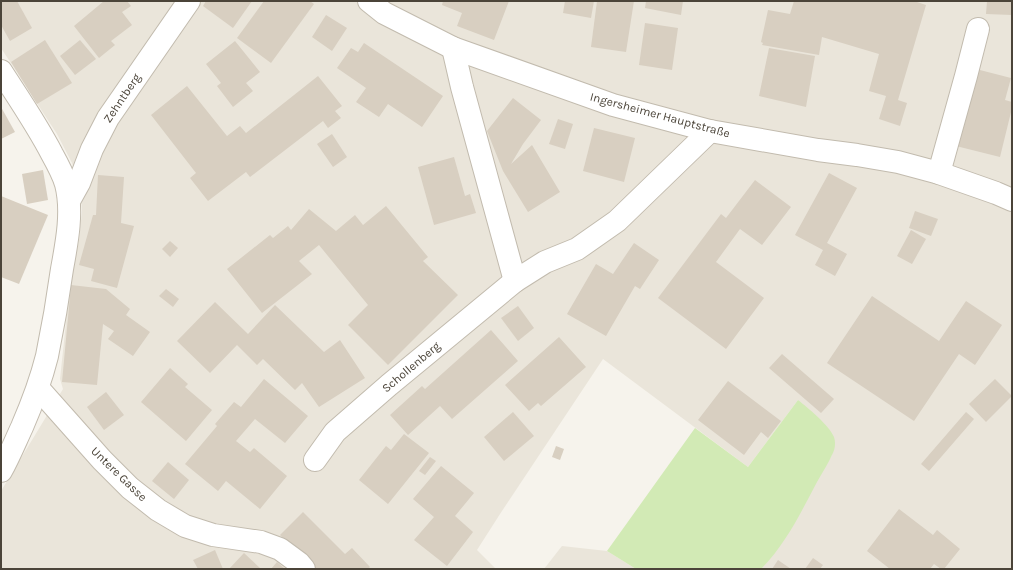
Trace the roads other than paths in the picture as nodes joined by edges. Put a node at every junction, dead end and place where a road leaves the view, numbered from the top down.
1 (188, 1) edge
2 (369, 1) edge
3 (978, 29) dead end
4 (453, 48) junction
5 (1, 72) edge
6 (710, 131) junction
7 (939, 173) junction
8 (1012, 200) edge
9 (69, 202) junction
10 (515, 281) junction
11 (38, 388) junction
12 (315, 460) dead end
13 (1, 471) edge
14 (304, 569) edge

1 - 9 street, Zehntberg
2 - 4 street, Ingersheimer Hauptstraße
3 - 7 street
4 - 6 street, Ingersheimer Hauptstraße
4 - 10 street
5 - 9 street
6 - 7 street, Ingersheimer Hauptstraße
6 - 10 street, Schollenberg
7 - 8 street, Ingersheimer Hauptstraße
9 - 11 street
10 - 12 street, Schollenberg
11 - 13 street
11 - 14 street, Untere Gasse

